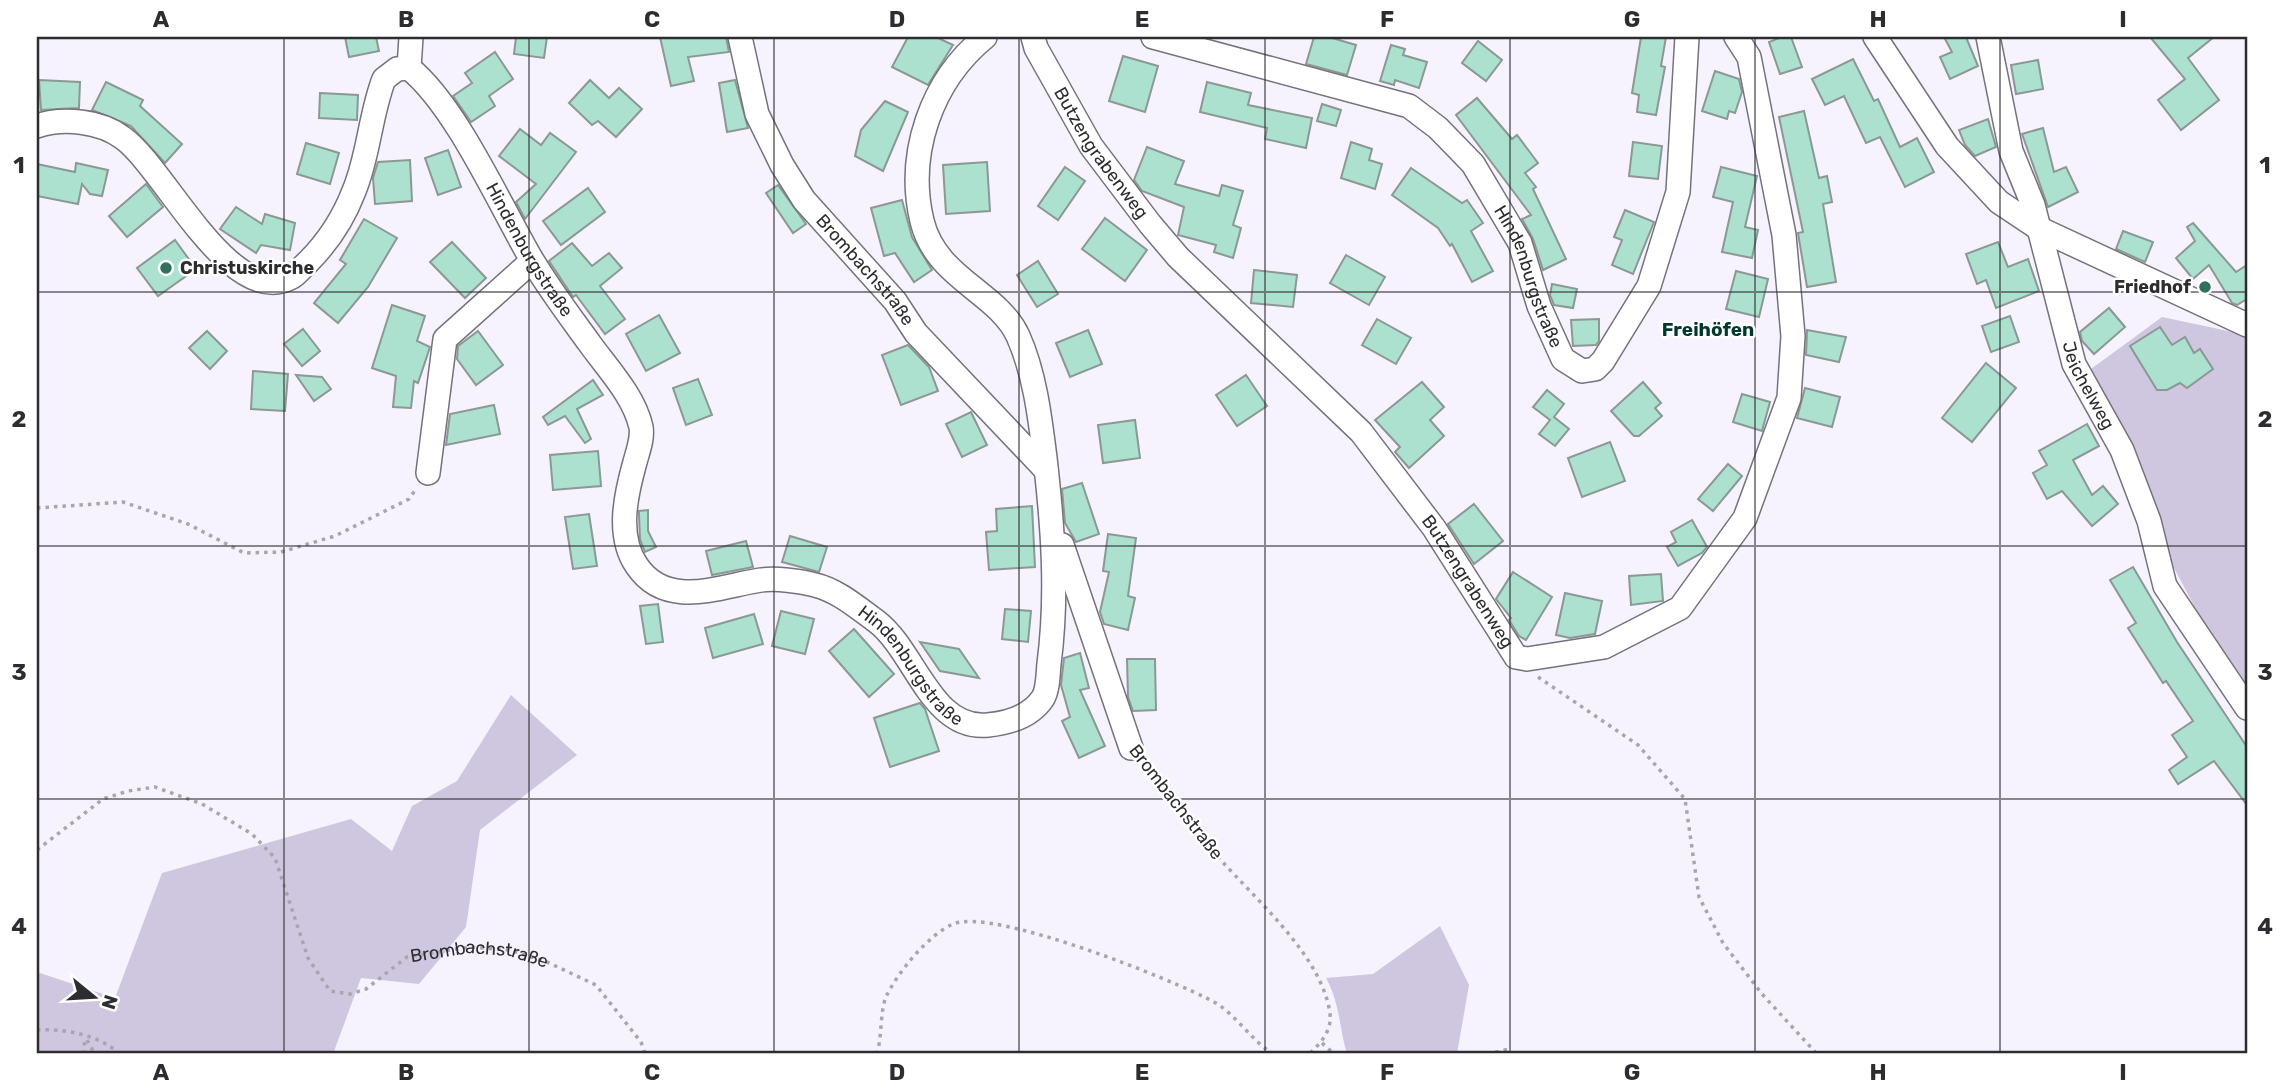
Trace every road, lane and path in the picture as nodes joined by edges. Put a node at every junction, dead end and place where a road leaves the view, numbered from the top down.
1 (411, 37) edge
2 (740, 37) edge
3 (985, 37) edge
4 (1033, 37) edge
5 (1153, 37) edge
6 (1687, 37) edge
7 (1736, 37) edge
8 (1875, 37) edge
9 (1988, 37) edge
10 (409, 68) junction
11 (37, 126) edge
12 (2038, 228) junction
13 (532, 261) junction
14 (2247, 325) edge
15 (1046, 470) junction
16 (428, 473) joint
17 (37, 508) edge
18 (1053, 519) junction
19 (1516, 657) junction
20 (2247, 708) edge
21 (1131, 748) joint
22 (37, 850) edge
23 (37, 1030) edge
24 (86, 1038) junction
25 (1322, 1042) junction
26 (1509, 1049) dead end
27 (83, 1054) edge
28 (95, 1054) edge
29 (119, 1054) edge
30 (645, 1054) edge
31 (877, 1054) edge
32 (1274, 1054) edge
33 (1309, 1054) edge
34 (1334, 1054) edge
35 (1487, 1054) edge
36 (1817, 1054) edge

1 - 10 street
2 - 15 street, Brombachstraße
3 - 15 street, Hindenburgstraße
4 - 19 street, Butzengrabenweg
5 - 6 street, Hindenburgstraße
7 - 19 street, Butzengrabenweg
8 - 12 street
9 - 12 street, Jeichelweg
10 - 11 street
10 - 13 street, Hindenburgstraße
12 - 14 street
12 - 20 street, Jeichelweg
13 - 16 street
13 - 18 street, Hindenburgstraße
15 - 18 street, Hindenburgstraße
16 - 17 path
18 - 21 street, Brombachstraße
19 - 36 path
21 - 25 path, Brombachstraße
22 - 30 path, Brombachstraße
23 - 24 path
24 - 27 path
24 - 28 path
24 - 29 path
25 - 33 path
25 - 34 path
26 - 35 path
31 - 32 path

